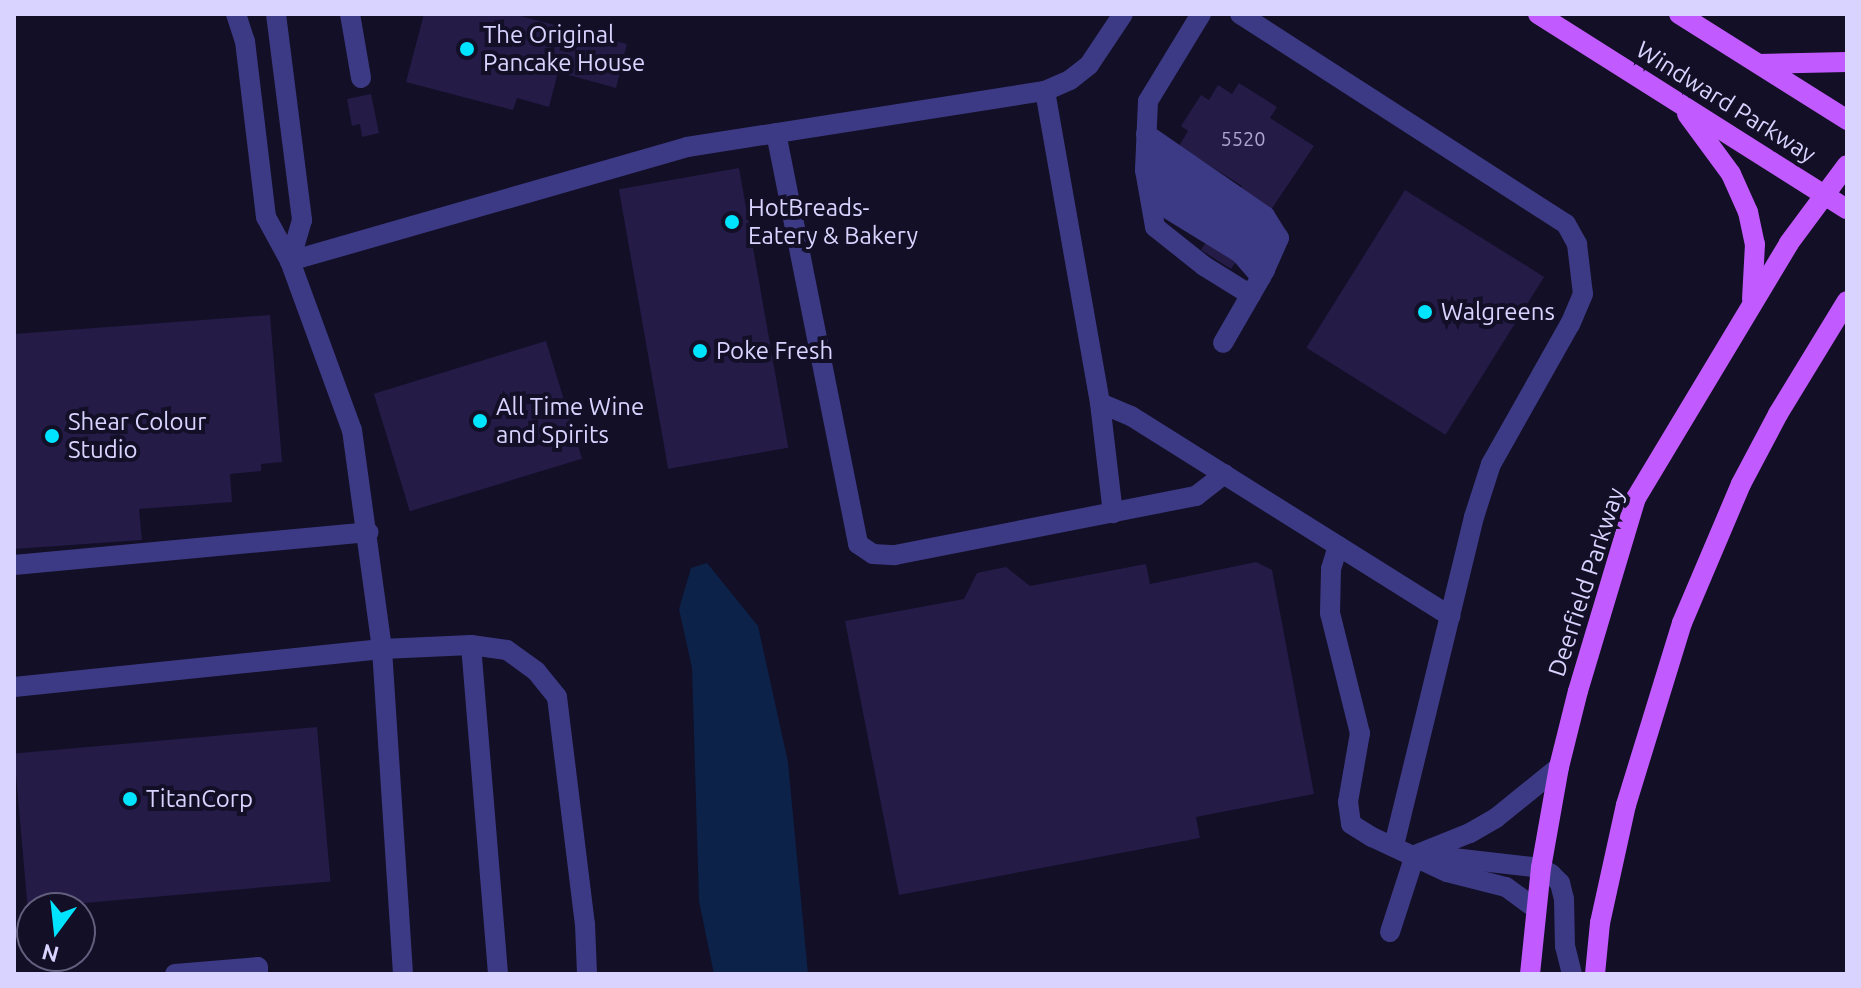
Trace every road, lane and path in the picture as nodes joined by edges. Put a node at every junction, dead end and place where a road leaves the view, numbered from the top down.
1 (236, 14) edge
2 (276, 14) edge
3 (350, 14) edge
4 (1123, 14) edge
5 (1201, 14) edge
6 (1240, 14) edge
7 (1538, 14) edge
8 (1679, 14) edge
9 (1847, 62) edge
10 (1758, 64) junction
11 (361, 78) dead end
12 (1045, 91) junction
13 (1680, 104) junction
14 (1847, 120) edge
15 (776, 133) junction
16 (1146, 151) junction
17 (1847, 165) edge
18 (1825, 195) junction
19 (1847, 209) edge
20 (290, 261) junction
21 (1259, 280) junction
22 (1847, 301) edge
23 (1751, 307) junction
24 (1847, 325) edge
25 (1223, 343) dead end
26 (1820, 346) junction
27 (1100, 403) junction
28 (1224, 474) junction
29 (1113, 513) junction
30 (368, 532) junction
31 (1338, 546) junction
32 (14, 565) edge
33 (1450, 616) junction
34 (471, 645) junction
35 (382, 649) junction
36 (14, 687) edge
37 (1559, 767) junction
38 (1394, 846) junction
39 (1415, 855) junction
40 (1541, 868) junction
41 (1536, 909) junction
42 (1390, 932) dead end
43 (175, 974) edge
44 (258, 974) edge
45 (403, 974) edge
46 (498, 974) edge
47 (587, 974) edge
48 (1530, 974) edge
49 (1572, 974) edge
50 (1595, 974) edge

1 - 20 lane
2 - 20 lane
3 - 11 lane
4 - 12 lane
5 - 16 lane
6 - 33 lane
7 - 13 main road, Windward Parkway
8 - 10 main road, Windward Parkway
9 - 10 main road
10 - 14 main road, Windward Parkway
12 - 15 lane
12 - 27 lane
13 - 18 main road, Windward Parkway
13 - 23 main road
15 - 20 lane
15 - 29 lane
16 - 21 lane
16 - 21 lane
16 - 21 lane
17 - 18 main road, Deerfield Parkway
18 - 19 main road, Windward Parkway
18 - 23 main road, Deerfield Parkway
20 - 30 lane
21 - 25 lane
22 - 26 main road
23 - 37 main road, Deerfield Parkway
24 - 26 main road
26 - 50 main road
27 - 28 lane
27 - 29 lane
28 - 29 lane
28 - 31 lane
30 - 32 lane
30 - 35 lane
31 - 33 lane
31 - 38 lane
33 - 38 lane
34 - 35 lane
34 - 46 lane
34 - 47 lane
35 - 36 lane
35 - 45 lane
37 - 39 lane
37 - 40 main road, Deerfield Parkway
38 - 39 lane
39 - 40 lane
39 - 41 lane
39 - 42 lane
40 - 41 main road, Deerfield Parkway
40 - 49 lane
41 - 48 main road, Deerfield Parkway
43 - 44 lane

